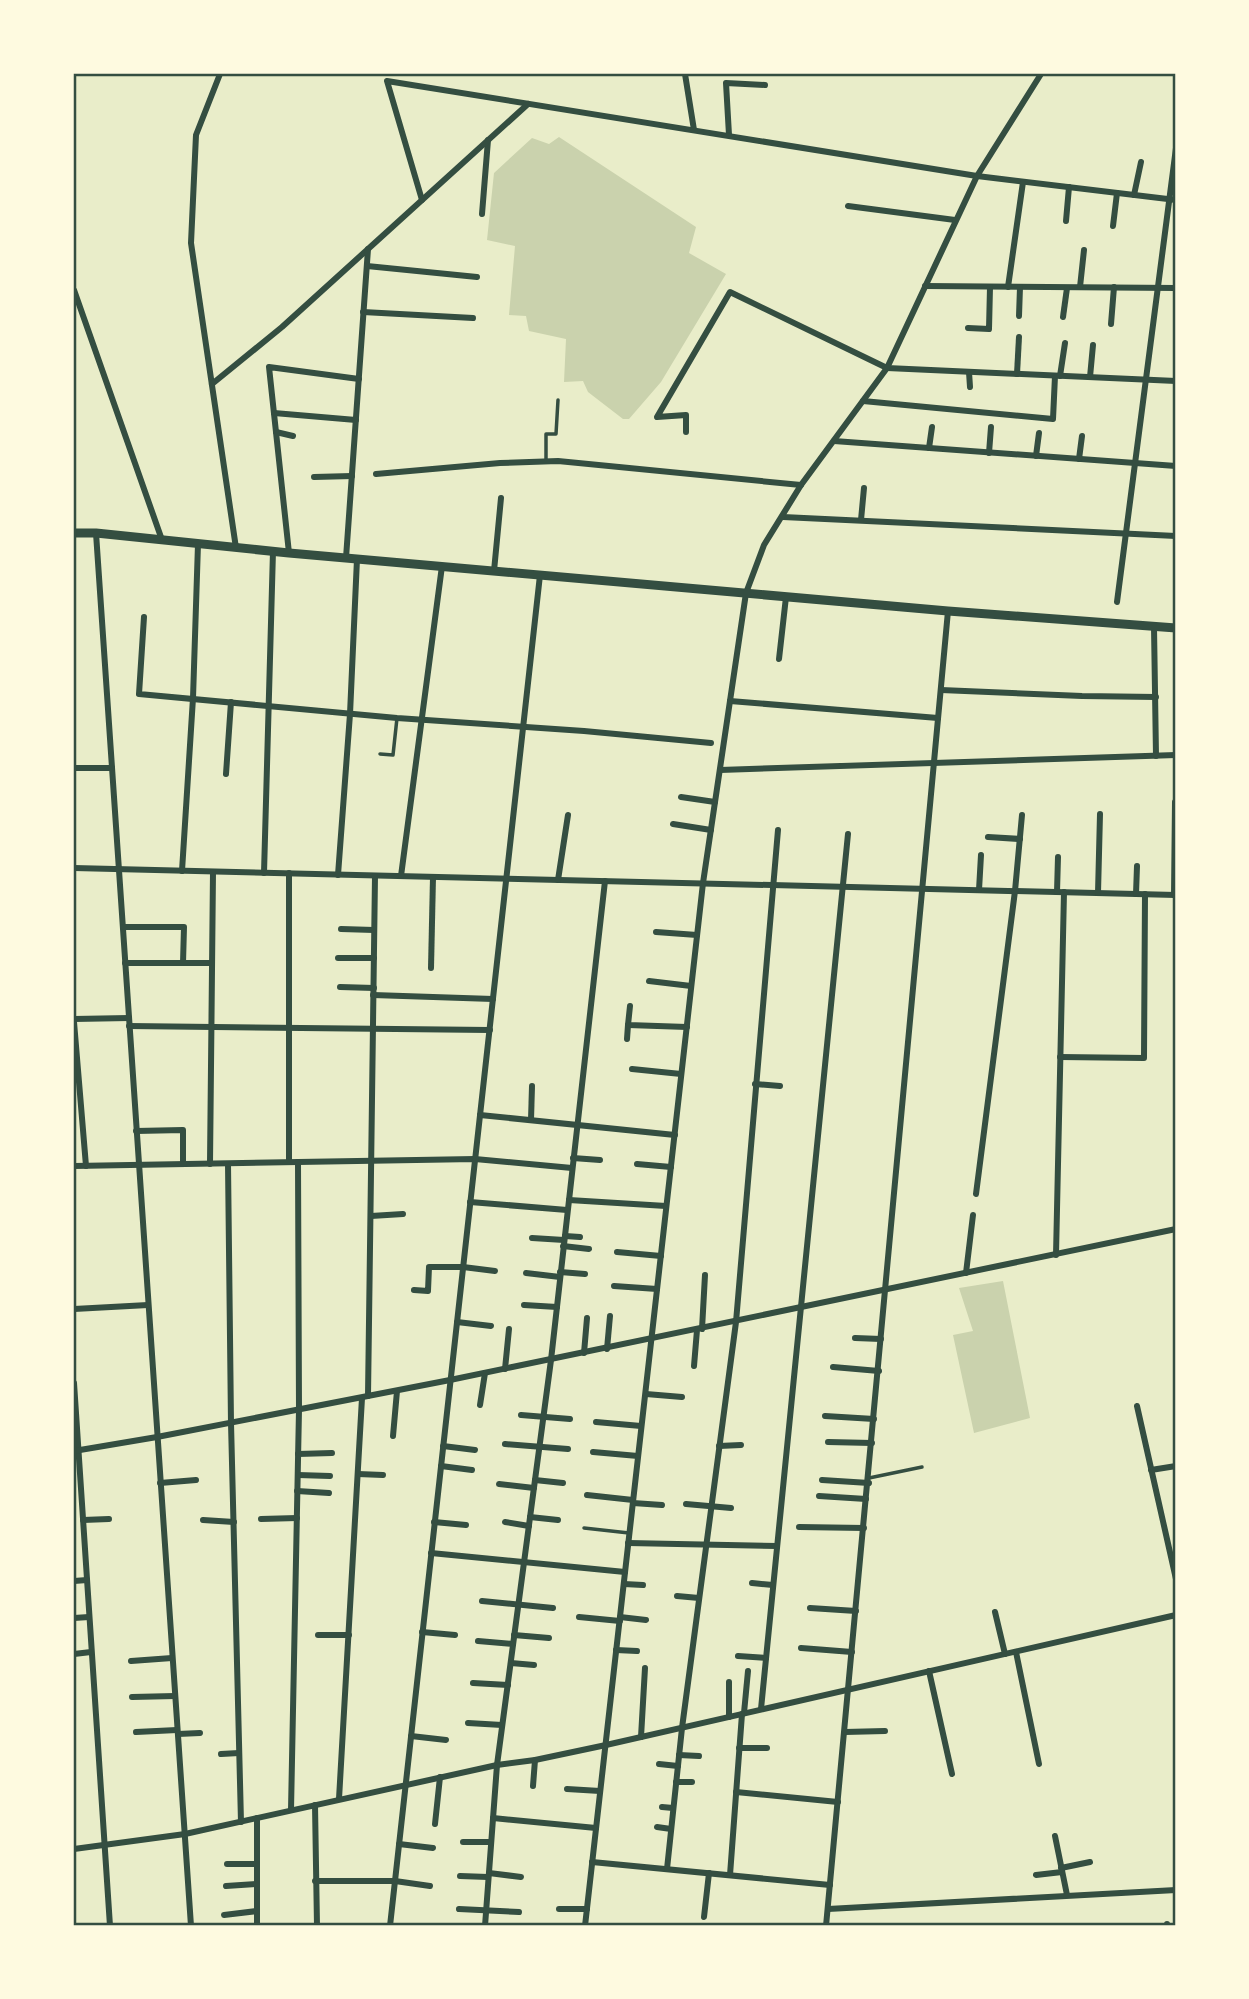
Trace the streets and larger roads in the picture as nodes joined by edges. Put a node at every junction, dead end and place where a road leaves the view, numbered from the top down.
1 (220, 74) edge
2 (685, 74) edge
3 (1041, 74) edge
4 (765, 85) dead end
5 (528, 104) junction
6 (694, 130) junction
7 (729, 135) junction
8 (488, 140) junction
9 (1175, 148) edge
10 (1141, 162) dead end
11 (977, 176) junction
12 (1023, 181) junction
13 (1069, 187) junction
14 (1117, 193) junction
15 (1134, 195) junction
16 (422, 200) junction
17 (1172, 200) edge
18 (848, 206) dead end
19 (482, 214) dead end
20 (955, 220) junction
21 (1066, 221) dead end
22 (1113, 226) dead end
23 (368, 249) junction
24 (1084, 250) dead end
25 (367, 266) junction
26 (477, 277) dead end
27 (925, 286) junction
28 (990, 287) junction
29 (1008, 287) junction
30 (1020, 287) junction
31 (1080, 287) junction
32 (1114, 287) junction
33 (1158, 287) junction
34 (1067, 288) junction
35 (1175, 288) edge
36 (74, 290) edge
37 (363, 312) junction
38 (1019, 316) dead end
39 (1063, 317) dead end
40 (473, 318) dead end
41 (1111, 324) dead end
42 (968, 328) dead end
43 (1020, 337) dead end
44 (1065, 343) dead end
45 (1093, 345) dead end
46 (887, 368) junction
47 (970, 372) junction
48 (1017, 374) junction
49 (1058, 376) junction
50 (1090, 377) junction
51 (359, 379) junction
52 (1146, 380) junction
53 (1175, 381) edge
54 (212, 384) junction
55 (970, 387) dead end
56 (863, 401) junction
57 (274, 413) junction
58 (356, 420) junction
59 (932, 427) dead end
60 (991, 427) dead end
61 (276, 432) junction
62 (686, 432) dead end
63 (1039, 433) dead end
64 (293, 436) dead end
65 (1082, 436) dead end
66 (834, 441) junction
67 (929, 448) junction
68 (989, 453) junction
69 (1036, 456) junction
70 (1079, 459) junction
71 (1135, 463) junction
72 (1175, 466) edge
73 (376, 474) dead end
74 (352, 476) junction
75 (314, 477) dead end
76 (801, 485) junction
77 (864, 488) dead end
78 (501, 498) dead end
79 (783, 517) junction
80 (861, 520) junction
81 (74, 533) edge
82 (96, 533) junction
83 (1125, 533) junction
84 (1175, 536) edge
85 (162, 540) junction
86 (198, 544) junction
87 (236, 548) junction
88 (273, 551) junction
89 (289, 553) junction
90 (346, 558) junction
91 (357, 559) junction
92 (442, 566) junction
93 (494, 571) junction
94 (540, 575) junction
95 (746, 593) junction
96 (786, 597) junction
97 (1116, 602) dead end
98 (948, 611) junction
99 (144, 617) dead end
100 (1154, 627) junction
101 (1175, 628) edge
102 (779, 659) dead end
103 (941, 690) junction
104 (1156, 697) junction
105 (194, 698) junction
106 (730, 701) junction
107 (231, 702) junction
108 (268, 705) junction
109 (349, 714) junction
110 (938, 718) junction
111 (422, 720) junction
112 (523, 727) junction
113 (710, 743) dead end
114 (1156, 755) junction
115 (1175, 755) edge
116 (933, 764) junction
117 (74, 768) edge
118 (111, 768) junction
119 (720, 770) junction
120 (226, 774) dead end
121 (681, 797) dead end
122 (1175, 802) edge
123 (715, 803) junction
124 (1100, 814) dead end
125 (568, 815) dead end
126 (1022, 815) dead end
127 (673, 824) dead end
128 (711, 830) junction
129 (778, 830) dead end
130 (848, 834) dead end
131 (988, 837) dead end
132 (1020, 839) junction
133 (981, 855) dead end
134 (1058, 857) dead end
135 (1137, 866) dead end
136 (74, 868) edge
137 (118, 869) junction
138 (182, 871) junction
139 (213, 872) junction
140 (264, 873) junction
141 (289, 873) junction
142 (338, 875) junction
143 (375, 876) junction
144 (401, 876) junction
145 (432, 877) junction
146 (506, 879) junction
147 (558, 880) junction
148 (605, 881) junction
149 (703, 883) junction
150 (774, 885) junction
151 (843, 887) junction
152 (923, 888) junction
153 (979, 890) junction
154 (1015, 891) junction
155 (1061, 892) junction
156 (1098, 893) junction
157 (1136, 894) junction
158 (1145, 894) junction
159 (1175, 895) edge
160 (123, 927) junction
161 (341, 929) dead end
162 (374, 930) junction
163 (656, 932) dead end
164 (697, 935) junction
165 (338, 958) dead end
166 (374, 958) junction
167 (183, 963) junction
168 (212, 963) junction
169 (125, 964) junction
170 (431, 968) dead end
171 (649, 981) dead end
172 (691, 986) junction
173 (340, 987) dead end
174 (374, 992) junction
175 (493, 999) junction
176 (630, 1006) dead end
177 (129, 1018) junction
178 (74, 1020) edge
179 (628, 1025) junction
180 (129, 1026) junction
181 (212, 1027) junction
182 (687, 1027) junction
183 (289, 1028) junction
184 (373, 1029) junction
185 (489, 1030) junction
186 (627, 1040) dead end
187 (1060, 1057) junction
188 (632, 1069) dead end
189 (681, 1074) junction
190 (755, 1084) junction
191 (532, 1086) dead end
192 (780, 1086) dead end
193 (480, 1115) junction
194 (531, 1120) junction
195 (577, 1124) junction
196 (136, 1132) junction
197 (674, 1135) junction
198 (573, 1158) junction
199 (475, 1159) junction
200 (600, 1160) dead end
201 (371, 1161) junction
202 (289, 1162) junction
203 (298, 1162) junction
204 (183, 1164) junction
205 (211, 1164) junction
206 (229, 1164) junction
207 (636, 1164) dead end
208 (139, 1165) junction
209 (86, 1166) junction
210 (74, 1167) edge
211 (671, 1167) junction
212 (572, 1168) junction
213 (976, 1194) dead end
214 (569, 1200) junction
215 (470, 1202) junction
216 (666, 1206) junction
217 (567, 1210) junction
218 (403, 1214) dead end
219 (973, 1215) dead end
220 (371, 1216) junction
221 (1175, 1229) edge
222 (580, 1237) dead end
223 (532, 1238) dead end
224 (564, 1241) junction
225 (589, 1249) dead end
226 (617, 1252) dead end
227 (1056, 1255) junction
228 (661, 1256) junction
229 (463, 1267) junction
230 (495, 1271) dead end
231 (526, 1273) dead end
232 (966, 1273) junction
233 (560, 1274) junction
234 (585, 1274) dead end
235 (705, 1275) dead end
236 (614, 1286) dead end
237 (657, 1289) junction
238 (414, 1290) dead end
239 (885, 1291) junction
240 (524, 1305) dead end
241 (148, 1306) junction
242 (557, 1307) junction
243 (801, 1308) junction
244 (74, 1309) edge
245 (610, 1317) dead end
246 (587, 1318) dead end
247 (457, 1322) junction
248 (736, 1322) junction
249 (491, 1326) dead end
250 (509, 1329) dead end
251 (699, 1330) junction
252 (855, 1338) dead end
253 (881, 1339) junction
254 (651, 1340) junction
255 (607, 1349) junction
256 (584, 1353) junction
257 (551, 1360) junction
258 (694, 1366) dead end
259 (833, 1367) dead end
260 (505, 1369) junction
261 (879, 1371) junction
262 (485, 1373) junction
263 (450, 1380) junction
264 (74, 1383) edge
265 (397, 1391) junction
266 (646, 1394) junction
267 (365, 1397) junction
268 (682, 1398) dead end
269 (480, 1405) dead end
270 (1137, 1406) dead end
271 (299, 1410) junction
272 (521, 1415) dead end
273 (825, 1416) dead end
274 (543, 1417) junction
275 (570, 1419) dead end
276 (874, 1419) junction
277 (596, 1422) dead end
278 (231, 1423) junction
279 (642, 1426) junction
280 (393, 1436) dead end
281 (158, 1437) junction
282 (828, 1442) dead end
283 (872, 1443) junction
284 (505, 1444) dead end
285 (741, 1445) dead end
286 (443, 1446) junction
287 (719, 1446) junction
288 (539, 1447) junction
289 (568, 1449) dead end
290 (475, 1450) dead end
291 (76, 1451) edge
292 (593, 1452) dead end
293 (332, 1453) dead end
294 (298, 1454) junction
295 (638, 1456) junction
296 (441, 1466) junction
297 (1175, 1466) edge
298 (472, 1470) dead end
299 (1152, 1470) junction
300 (358, 1474) junction
301 (298, 1475) junction
302 (383, 1475) dead end
303 (330, 1476) dead end
304 (196, 1480) dead end
305 (822, 1480) dead end
306 (869, 1481) junction
307 (160, 1483) junction
308 (563, 1483) dead end
309 (499, 1484) dead end
310 (534, 1484) junction
311 (297, 1491) junction
312 (330, 1493) dead end
313 (587, 1495) dead end
314 (819, 1496) dead end
315 (866, 1499) junction
316 (633, 1501) junction
317 (686, 1504) dead end
318 (662, 1505) dead end
319 (711, 1507) junction
320 (731, 1508) dead end
321 (530, 1517) junction
322 (297, 1518) junction
323 (109, 1519) dead end
324 (261, 1519) dead end
325 (83, 1520) junction
326 (203, 1520) dead end
327 (558, 1520) dead end
328 (234, 1522) junction
329 (435, 1522) junction
330 (505, 1522) dead end
331 (466, 1525) dead end
332 (529, 1526) junction
333 (799, 1527) dead end
334 (863, 1528) junction
335 (628, 1543) junction
336 (706, 1546) junction
337 (777, 1546) junction
338 (431, 1553) junction
339 (524, 1562) junction
340 (625, 1572) junction
341 (1175, 1579) edge
342 (87, 1580) junction
343 (74, 1581) edge
344 (752, 1583) dead end
345 (624, 1584) junction
346 (643, 1585) dead end
347 (773, 1585) junction
348 (677, 1596) dead end
349 (699, 1598) junction
350 (482, 1601) dead end
351 (518, 1604) junction
352 (553, 1608) dead end
353 (810, 1608) dead end
354 (856, 1611) junction
355 (995, 1612) dead end
356 (1175, 1615) edge
357 (89, 1617) junction
358 (579, 1617) dead end
359 (74, 1618) edge
360 (620, 1619) junction
361 (646, 1620) dead end
362 (422, 1632) junction
363 (318, 1635) dead end
364 (349, 1635) junction
365 (455, 1635) dead end
366 (514, 1635) junction
367 (549, 1638) dead end
368 (478, 1641) dead end
369 (513, 1644) junction
370 (801, 1648) dead end
371 (616, 1650) junction
372 (636, 1651) dead end
373 (91, 1652) junction
374 (852, 1652) junction
375 (1016, 1652) junction
376 (74, 1654) edge
377 (1004, 1654) junction
378 (738, 1656) dead end
379 (172, 1658) junction
380 (766, 1658) junction
381 (131, 1661) dead end
382 (510, 1663) junction
383 (534, 1665) dead end
384 (645, 1668) dead end
385 (748, 1671) dead end
386 (929, 1671) junction
387 (729, 1682) dead end
388 (473, 1683) dead end
389 (508, 1685) junction
390 (848, 1690) junction
391 (175, 1696) junction
392 (132, 1697) dead end
393 (761, 1709) junction
394 (743, 1714) junction
395 (729, 1717) junction
396 (468, 1723) dead end
397 (502, 1725) junction
398 (682, 1728) junction
399 (886, 1731) dead end
400 (136, 1732) dead end
401 (178, 1732) junction
402 (845, 1732) junction
403 (200, 1733) dead end
404 (411, 1736) junction
405 (641, 1737) junction
406 (446, 1740) dead end
407 (606, 1745) junction
408 (739, 1748) junction
409 (767, 1748) dead end
410 (239, 1753) junction
411 (221, 1754) dead end
412 (679, 1755) junction
413 (699, 1756) dead end
414 (535, 1760) junction
415 (659, 1764) dead end
416 (1039, 1764) dead end
417 (497, 1765) junction
418 (678, 1766) junction
419 (952, 1774) dead end
420 (440, 1777) junction
421 (676, 1782) junction
422 (692, 1783) dead end
423 (405, 1784) junction
424 (533, 1786) dead end
425 (567, 1788) dead end
426 (600, 1791) junction
427 (736, 1792) junction
428 (339, 1799) junction
429 (838, 1802) junction
430 (315, 1805) junction
431 (662, 1807) dead end
432 (673, 1808) junction
433 (290, 1810) junction
434 (257, 1818) junction
435 (493, 1818) junction
436 (241, 1822) junction
437 (436, 1824) dead end
438 (657, 1827) dead end
439 (596, 1828) junction
440 (671, 1829) junction
441 (185, 1834) junction
442 (1055, 1836) dead end
443 (463, 1842) dead end
444 (491, 1842) junction
445 (399, 1844) junction
446 (103, 1846) junction
447 (433, 1848) dead end
448 (74, 1849) edge
449 (1090, 1862) dead end
450 (592, 1863) junction
451 (227, 1864) dead end
452 (257, 1864) junction
453 (667, 1869) junction
454 (1062, 1870) junction
455 (709, 1873) junction
456 (489, 1875) junction
457 (730, 1875) junction
458 (1036, 1875) dead end
459 (460, 1876) dead end
460 (521, 1877) dead end
461 (315, 1881) junction
462 (394, 1881) junction
463 (257, 1884) junction
464 (430, 1885) dead end
465 (831, 1885) junction
466 (226, 1886) dead end
467 (1175, 1890) edge
468 (1067, 1895) junction
469 (459, 1909) dead end
470 (559, 1909) dead end
471 (587, 1909) junction
472 (828, 1909) junction
473 (486, 1910) junction
474 (257, 1911) junction
475 (519, 1912) dead end
476 (224, 1915) dead end
477 (704, 1917) dead end
478 (110, 1926) edge
479 (191, 1926) edge
480 (257, 1926) edge
481 (317, 1926) edge
482 (390, 1926) edge
483 (485, 1926) edge
484 (585, 1926) edge
485 (826, 1926) edge

1 - 54 street
2 - 6 street
3 - 11 street
4 - 7 street
5 - 6 street
5 - 8 street
5 - 16 street
6 - 7 street
7 - 11 street
8 - 16 street
8 - 19 street
9 - 17 street
10 - 15 street
11 - 12 street
11 - 20 street
12 - 13 street
12 - 29 street
13 - 14 street
13 - 21 street
14 - 15 street
14 - 22 street
15 - 17 street
16 - 23 street
17 - 33 street
18 - 20 street
20 - 27 street
23 - 25 street
23 - 54 street
24 - 31 street
25 - 26 street
25 - 37 street
27 - 28 street
27 - 46 street
28 - 29 street
28 - 42 street
29 - 30 street
30 - 34 street
30 - 38 street
31 - 32 street
31 - 34 street
32 - 33 street
32 - 41 street
33 - 35 street
33 - 52 street
34 - 39 street
36 - 85 street
37 - 40 street
37 - 51 street
43 - 48 street
44 - 49 street
45 - 50 street
46 - 47 street
46 - 56 street
46 - 62 street
47 - 48 street
47 - 55 street
48 - 49 street
49 - 50 street
49 - 56 street
50 - 52 street
51 - 57 street
51 - 58 street
52 - 53 street
52 - 71 street
54 - 87 street
56 - 66 street
57 - 58 street
57 - 61 street
58 - 74 street
59 - 67 street
60 - 68 street
61 - 64 street
61 - 89 street
63 - 69 street
65 - 70 street
66 - 67 street
66 - 76 street
67 - 68 street
68 - 69 street
69 - 70 street
70 - 71 street
71 - 72 street
71 - 83 street
73 - 76 street
74 - 75 street
74 - 90 street
76 - 79 street
77 - 80 street
78 - 93 street
79 - 80 street
79 - 95 street
80 - 83 street
81 - 82 main road
82 - 85 main road
82 - 118 street
83 - 84 street
83 - 97 street
85 - 86 main road
86 - 87 main road
86 - 105 street
87 - 88 main road
88 - 89 main road
88 - 108 street
89 - 90 main road
90 - 91 main road
91 - 92 main road
91 - 109 street
92 - 93 main road
92 - 111 street
93 - 94 main road
94 - 95 main road
94 - 112 street
95 - 96 main road
95 - 106 street
96 - 98 main road
96 - 102 street
98 - 100 main road
98 - 103 street
99 - 105 street
100 - 101 main road
100 - 104 street
103 - 104 street
103 - 110 street
104 - 114 street
105 - 107 street
105 - 138 street
106 - 110 street
106 - 119 street
107 - 108 street
107 - 120 street
108 - 109 street
108 - 140 street
109 - 111 street
109 - 142 street
110 - 116 street
111 - 112 street
111 - 144 street
112 - 113 street
112 - 146 street
114 - 115 street
114 - 116 street
116 - 119 street
116 - 152 street
117 - 118 street
118 - 137 street
119 - 123 street
121 - 123 street
122 - 159 street
123 - 128 street
124 - 156 street
125 - 147 street
126 - 132 street
127 - 128 street
128 - 149 street
129 - 150 street
130 - 151 street
131 - 132 street
132 - 154 street
133 - 153 street
134 - 155 street
135 - 157 street
136 - 137 street
137 - 138 street
137 - 160 street
138 - 139 street
139 - 140 street
139 - 168 street
140 - 141 street
141 - 142 street
141 - 183 street
142 - 143 street
143 - 144 street
143 - 162 street
144 - 145 street
145 - 146 street
145 - 170 street
146 - 147 street
146 - 175 street
147 - 148 street
148 - 149 street
148 - 195 street
149 - 150 street
149 - 164 street
150 - 151 street
150 - 190 street
151 - 152 street
151 - 243 street
152 - 153 street
152 - 239 street
153 - 154 street
154 - 155 street
154 - 213 street
155 - 156 street
155 - 187 street
156 - 157 street
157 - 158 street
158 - 159 street
158 - 187 street
160 - 167 street
160 - 169 street
161 - 162 street
162 - 166 street
163 - 164 street
164 - 172 street
165 - 166 street
166 - 174 street
167 - 168 street
167 - 169 street
168 - 181 street
169 - 177 street
171 - 172 street
172 - 182 street
173 - 174 street
174 - 175 street
174 - 184 street
175 - 185 street
176 - 179 street
177 - 178 street
177 - 180 street
178 - 209 street
179 - 182 street
179 - 186 street
180 - 181 street
180 - 196 street
181 - 183 street
181 - 205 street
182 - 189 street
183 - 184 street
183 - 202 street
184 - 185 street
184 - 201 street
185 - 193 street
187 - 227 street
188 - 189 street
189 - 197 street
190 - 192 street
190 - 248 street
191 - 194 street
193 - 194 street
193 - 199 street
194 - 195 street
195 - 197 street
195 - 198 street
196 - 204 street
196 - 208 street
197 - 211 street
198 - 200 street
198 - 212 street
199 - 201 street
199 - 212 street
199 - 215 street
201 - 203 street
201 - 220 street
202 - 203 street
202 - 206 street
203 - 271 street
204 - 205 street
204 - 208 street
205 - 206 street
206 - 278 street
207 - 211 street
208 - 209 street
208 - 241 street
209 - 210 street
211 - 216 street
212 - 214 street
214 - 216 street
214 - 217 street
215 - 217 street
215 - 229 street
216 - 228 street
217 - 224 street
218 - 220 street
219 - 232 street
220 - 267 street
221 - 227 street
222 - 224 street
223 - 224 street
224 - 225 street
224 - 233 street
226 - 228 street
227 - 232 street
228 - 237 street
229 - 230 street
229 - 238 street
229 - 247 street
231 - 233 street
232 - 239 street
233 - 234 street
233 - 242 street
235 - 251 street
236 - 237 street
237 - 254 street
239 - 243 street
239 - 253 street
240 - 242 street
241 - 244 street
241 - 281 street
242 - 257 street
243 - 248 street
243 - 337 street
245 - 255 street
246 - 256 street
247 - 249 street
247 - 263 street
248 - 251 street
248 - 287 street
250 - 260 street
251 - 254 street
251 - 258 street
252 - 253 street
253 - 261 street
254 - 255 street
254 - 266 street
255 - 256 street
256 - 257 street
257 - 260 street
257 - 274 street
259 - 261 street
260 - 262 street
261 - 276 street
262 - 263 street
262 - 269 street
263 - 265 street
263 - 286 street
264 - 291 street
265 - 267 street
265 - 280 street
266 - 268 street
266 - 279 street
267 - 271 street
267 - 300 street
270 - 299 street
271 - 278 street
271 - 294 street
272 - 274 street
273 - 276 street
274 - 275 street
274 - 288 street
276 - 283 street
277 - 279 street
278 - 281 street
278 - 328 street
279 - 295 street
281 - 291 street
281 - 307 street
282 - 283 street
283 - 306 street
284 - 288 street
285 - 287 street
286 - 290 street
286 - 296 street
287 - 319 street
288 - 289 street
288 - 310 street
291 - 325 street
292 - 295 street
293 - 294 street
294 - 301 street
295 - 316 street
296 - 298 street
296 - 329 street
297 - 299 street
299 - 341 street
300 - 302 street
300 - 364 street
301 - 303 street
301 - 311 street
304 - 307 street
305 - 306 street
306 - 315 street
307 - 379 street
308 - 310 street
309 - 310 street
310 - 321 street
311 - 312 street
311 - 322 street
313 - 316 street
314 - 315 street
315 - 334 street
316 - 318 street
316 - 335 street
317 - 319 street
319 - 320 street
319 - 336 street
321 - 327 street
321 - 332 street
322 - 324 street
322 - 433 street
323 - 325 street
325 - 342 street
326 - 328 street
328 - 410 street
329 - 331 street
329 - 338 street
330 - 332 street
332 - 339 street
333 - 334 street
334 - 354 street
335 - 336 street
335 - 340 street
336 - 337 street
336 - 349 street
337 - 347 street
338 - 339 street
338 - 362 street
339 - 340 street
339 - 351 street
340 - 345 street
342 - 343 street
342 - 357 street
344 - 347 street
345 - 346 street
345 - 360 street
347 - 380 street
348 - 349 street
349 - 398 street
350 - 351 street
351 - 352 street
351 - 366 street
353 - 354 street
354 - 374 street
355 - 377 street
356 - 375 street
357 - 359 street
357 - 373 street
358 - 360 street
360 - 361 street
360 - 371 street
362 - 365 street
362 - 404 street
363 - 364 street
364 - 428 street
366 - 367 street
366 - 369 street
368 - 369 street
369 - 382 street
370 - 374 street
371 - 372 street
371 - 407 street
373 - 376 street
373 - 446 street
374 - 390 street
375 - 377 street
375 - 416 street
377 - 386 street
378 - 380 street
379 - 381 street
379 - 391 street
380 - 393 street
382 - 383 street
382 - 389 street
384 - 405 street
385 - 394 street
386 - 390 street
386 - 419 street
387 - 395 street
388 - 389 street
389 - 397 street
390 - 393 street
390 - 402 street
391 - 392 street
391 - 401 street
393 - 394 street
394 - 395 street
394 - 408 street
395 - 398 street
396 - 397 street
397 - 417 street
398 - 405 street
398 - 412 street
399 - 402 street
400 - 401 street
401 - 403 street
401 - 441 street
402 - 429 street
404 - 406 street
404 - 423 street
405 - 407 street
407 - 414 street
407 - 426 street
408 - 409 street
408 - 427 street
410 - 411 street
410 - 436 street
412 - 413 street
412 - 418 street
414 - 417 street
414 - 424 street
415 - 418 street
417 - 420 street
417 - 435 street
418 - 421 street
420 - 423 street
420 - 437 street
421 - 422 street
421 - 432 street
423 - 428 street
423 - 445 street
425 - 426 street
426 - 439 street
427 - 429 street
427 - 457 street
428 - 430 street
429 - 465 street
430 - 433 street
430 - 461 street
431 - 432 street
432 - 440 street
433 - 434 street
434 - 436 street
434 - 452 street
435 - 439 street
435 - 444 street
436 - 441 street
438 - 440 street
439 - 450 street
440 - 453 street
441 - 446 street
441 - 479 street
442 - 454 street
443 - 444 street
444 - 456 street
445 - 447 street
445 - 462 street
446 - 448 street
446 - 478 street
449 - 454 street
450 - 453 street
450 - 471 street
451 - 452 street
452 - 463 street
453 - 455 street
454 - 458 street
454 - 468 street
455 - 457 street
455 - 477 street
456 - 459 street
456 - 460 street
456 - 473 street
457 - 465 street
461 - 462 street
461 - 481 street
462 - 464 street
462 - 482 street
463 - 466 street
463 - 474 street
465 - 472 street
467 - 468 street
468 - 472 street
469 - 473 street
470 - 471 street
471 - 484 street
472 - 485 street
473 - 475 street
473 - 483 street
474 - 476 street
474 - 480 street

